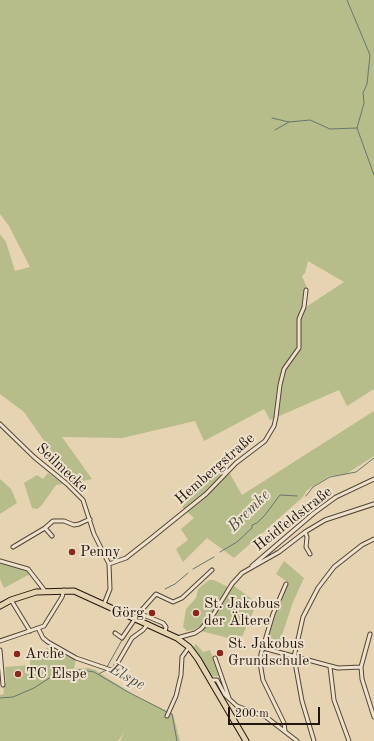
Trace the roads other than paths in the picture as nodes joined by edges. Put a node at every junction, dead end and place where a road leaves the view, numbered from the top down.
1 (306, 290) dead end
2 (0, 424) edge
3 (374, 479) edge
4 (374, 504) edge
5 (90, 519) junction
6 (45, 528) junction
7 (306, 532) junction
8 (52, 536) dead end
9 (374, 539) edge
10 (13, 547) dead end
11 (310, 554) dead end
12 (0, 561) edge
13 (109, 564) junction
14 (249, 568) junction
15 (212, 570) dead end
16 (286, 584) dead end
17 (64, 590) junction
18 (45, 591) junction
19 (11, 600) junction
20 (104, 604) junction
21 (0, 606) edge
22 (139, 613) junction
23 (136, 618) junction
24 (148, 624) junction
25 (38, 628) junction
26 (30, 631) junction
27 (165, 632) junction
28 (115, 633) dead end
29 (370, 634) dead end
30 (177, 638) junction
31 (0, 641) edge
32 (188, 646) junction
33 (264, 648) junction
34 (0, 650) edge
35 (294, 657) junction
36 (215, 658) dead end
37 (330, 667) junction
38 (361, 667) junction
39 (210, 680) junction
40 (3, 685) dead end
41 (229, 698) junction
42 (373, 713) edge
43 (169, 714) dead end
44 (374, 717) edge
45 (285, 731) junction
46 (246, 741) edge
47 (297, 741) edge
48 (314, 741) edge
49 (349, 741) edge

1 - 13 street, Hembergstraße
2 - 5 street, Seilmecke
3 - 14 street, Heidfeldstraße
4 - 7 street
5 - 6 street
5 - 13 street, Seilmecke
6 - 8 street
6 - 10 street
7 - 11 street
7 - 14 street
9 - 35 street
12 - 18 street
13 - 20 street, Seilmecke
14 - 30 street
15 - 22 street
16 - 33 street
17 - 18 main road
17 - 20 main road
17 - 25 street
18 - 19 main road
19 - 21 main road
19 - 26 street
20 - 23 main road
22 - 23 street
22 - 27 street
23 - 24 main road
23 - 28 street
24 - 25 street
24 - 27 main road
25 - 26 street
26 - 31 street
27 - 30 main road
29 - 38 street
30 - 32 main road
32 - 39 main road
32 - 43 street
33 - 35 street
33 - 45 street
34 - 40 street
35 - 37 street
35 - 48 street
36 - 41 street
37 - 38 street
37 - 49 street
38 - 42 street
39 - 41 street
39 - 46 main road
41 - 45 street
42 - 44 street
45 - 47 street

